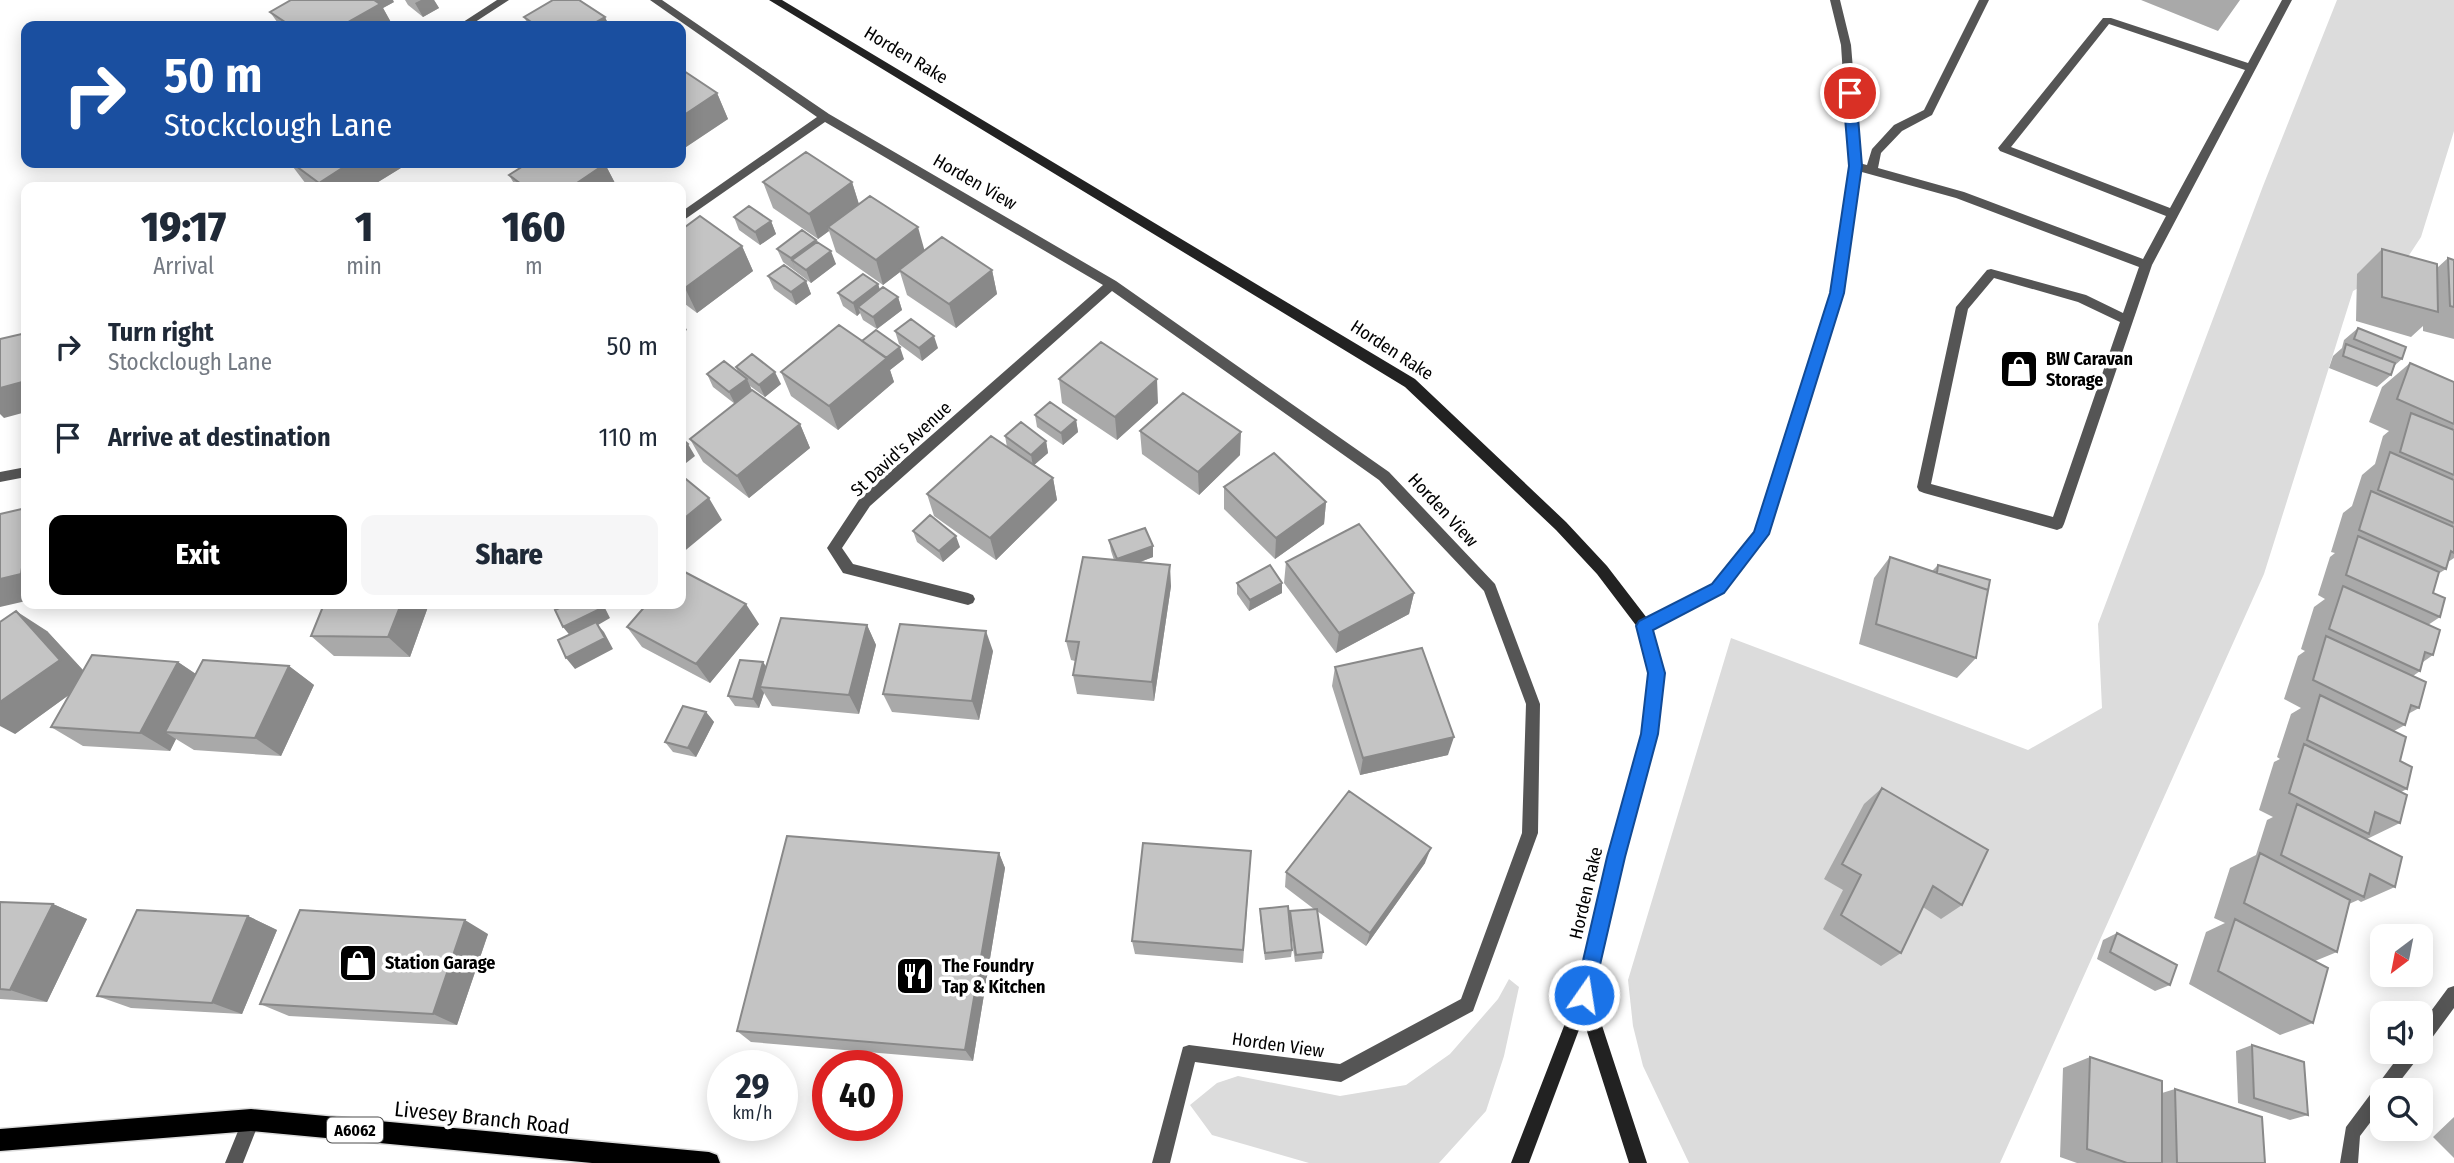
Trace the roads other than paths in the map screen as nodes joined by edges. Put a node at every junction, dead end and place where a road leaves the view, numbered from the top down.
1 (504, 0) edge
2 (655, 0) edge
3 (774, 0) edge
4 (1835, 0) edge
5 (1984, 0) edge
6 (2287, 0) edge
7 (470, 21) edge
8 (686, 21) edge
9 (686, 21) edge
10 (2251, 68) junction
11 (825, 117) junction
12 (1855, 166) junction
13 (1872, 170) junction
14 (686, 214) edge
15 (2173, 215) junction
16 (2146, 265) junction
17 (1112, 284) junction
18 (2127, 320) junction
19 (21, 473) edge
20 (0, 477) edge
21 (968, 599) dead end
22 (1644, 626) junction
23 (2454, 994) edge
24 (1584, 995) junction
25 (2433, 1022) edge
26 (2370, 1109) edge
27 (251, 1120) junction
28 (0, 1140) edge
29 (234, 1163) edge
30 (709, 1163) edge
31 (1161, 1163) edge
32 (1520, 1163) edge
33 (1638, 1163) edge
34 (2349, 1163) edge

1 - 7 street
2 - 8 street, Horden View
3 - 22 street, Horden Rake
4 - 12 street
5 - 13 street
6 - 10 street
9 - 11 street, Horden View
10 - 15 street
10 - 15 street
11 - 14 street
11 - 17 street, Horden View
12 - 13 street
12 - 22 street
13 - 16 street
15 - 16 street
16 - 18 street
17 - 21 street, St David's Avenue
17 - 31 street, Horden View
18 - 18 street
19 - 20 street
22 - 24 street, Horden Rake
23 - 25 street
24 - 32 street, Horden Rake
24 - 33 street
26 - 34 street
27 - 28 main road, Livesey Branch Road / A6062
27 - 29 street
27 - 30 main road, Livesey Branch Road / A6062

